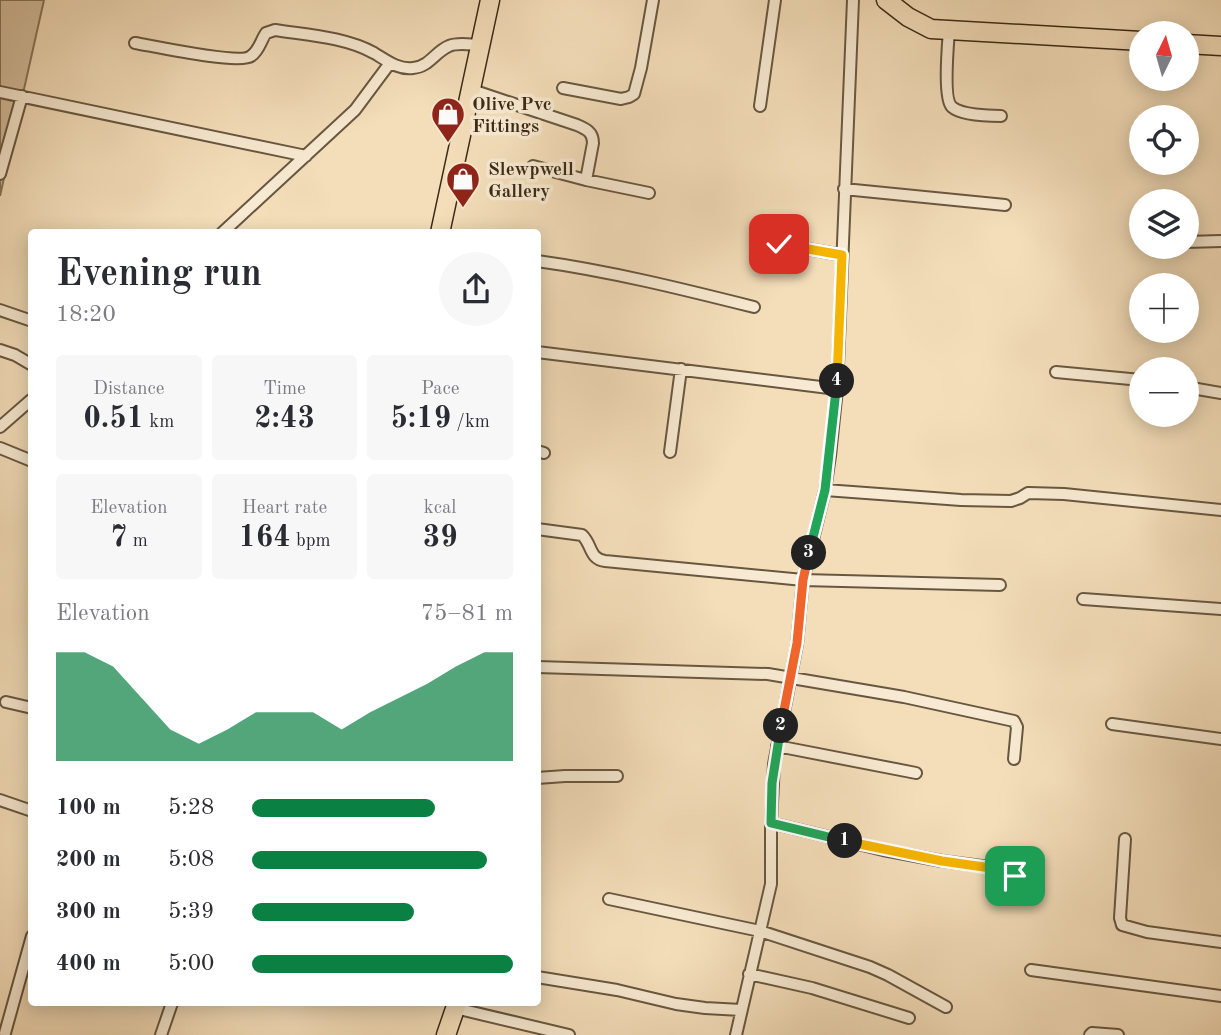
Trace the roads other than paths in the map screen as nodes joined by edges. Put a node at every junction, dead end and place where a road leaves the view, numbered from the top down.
1 (490, 0) edge
2 (653, 0) edge
3 (775, 0) edge
4 (853, 0) edge
5 (886, 0) edge
6 (949, 30) junction
7 (1129, 40) edge
8 (135, 43) dead end
9 (481, 45) junction
10 (1199, 45) edge
11 (1221, 46) edge
12 (390, 63) junction
13 (563, 88) dead end
14 (472, 90) junction
15 (0, 92) edge
16 (22, 96) junction
17 (760, 106) dead end
18 (1001, 116) dead end
19 (306, 156) junction
20 (533, 166) dead end
21 (0, 174) edge
22 (586, 180) junction
23 (844, 189) junction
24 (649, 193) dead end
25 (1004, 205) dead end
26 (226, 229) edge
27 (441, 229) edge
28 (1221, 241) edge
29 (1199, 242) edge
30 (779, 244) dead end
31 (842, 255) junction
32 (541, 262) edge
33 (754, 307) dead end
34 (0, 310) edge
35 (28, 320) edge
36 (0, 350) edge
37 (541, 352) edge
38 (28, 363) edge
39 (681, 369) junction
40 (1056, 372) dead end
41 (1129, 379) edge
42 (837, 389) junction
43 (1199, 389) edge
44 (1221, 393) edge
45 (28, 402) edge
46 (2, 423) edge
47 (0, 448) edge
48 (670, 452) dead end
49 (28, 459) edge
50 (825, 490) junction
51 (1221, 510) edge
52 (541, 530) edge
53 (803, 580) junction
54 (1000, 585) dead end
55 (1083, 599) dead end
56 (1221, 609) edge
57 (541, 667) edge
58 (791, 678) junction
59 (6, 702) dead end
60 (28, 707) edge
61 (1112, 724) dead end
62 (1221, 739) edge
63 (777, 746) junction
64 (1014, 759) dead end
65 (916, 773) dead end
66 (617, 776) dead end
67 (541, 778) edge
68 (0, 800) edge
69 (28, 810) edge
70 (771, 823) junction
71 (1125, 839) dead end
72 (1019, 876) dead end
73 (609, 899) dead end
74 (760, 931) junction
75 (1221, 942) edge
76 (28, 950) edge
77 (1031, 970) dead end
78 (750, 974) junction
79 (541, 978) edge
80 (1221, 996) edge
81 (171, 1006) edge
82 (456, 1006) edge
83 (460, 1006) edge
84 (946, 1007) dead end
85 (741, 1010) junction
86 (909, 1018) dead end
87 (5, 1033) edge
88 (161, 1035) edge
89 (446, 1035) edge
90 (569, 1035) edge
91 (736, 1035) edge
92 (1090, 1035) edge
93 (1118, 1035) edge

1 - 9 main road
2 - 13 street
3 - 17 street
4 - 23 street
5 - 6 main road
6 - 7 main road
6 - 18 street
8 - 12 street
9 - 12 street
9 - 14 main road
10 - 11 main road
12 - 19 street
14 - 22 street
14 - 27 main road
15 - 16 street
16 - 19 street
16 - 21 street
19 - 26 street
20 - 22 street
22 - 24 street
23 - 25 street
23 - 31 street
28 - 29 street
30 - 31 street
31 - 42 street
32 - 33 street
34 - 35 street
36 - 38 street
37 - 39 street
39 - 42 street
39 - 48 street
40 - 41 street
42 - 50 street
43 - 44 street
45 - 46 street
47 - 49 street
50 - 51 street
50 - 53 street
52 - 53 street
53 - 54 street
53 - 58 street
55 - 56 street
57 - 58 street
58 - 63 street
58 - 64 street
59 - 60 street
61 - 62 street
63 - 65 street
63 - 70 street
66 - 67 street
68 - 69 street
70 - 72 street
70 - 74 street
71 - 75 street
73 - 74 street
74 - 78 street
74 - 84 street
76 - 87 street
77 - 80 street
78 - 85 street
78 - 86 street
79 - 85 street
81 - 88 street
82 - 89 main road
83 - 90 street
85 - 91 street
92 - 93 street

